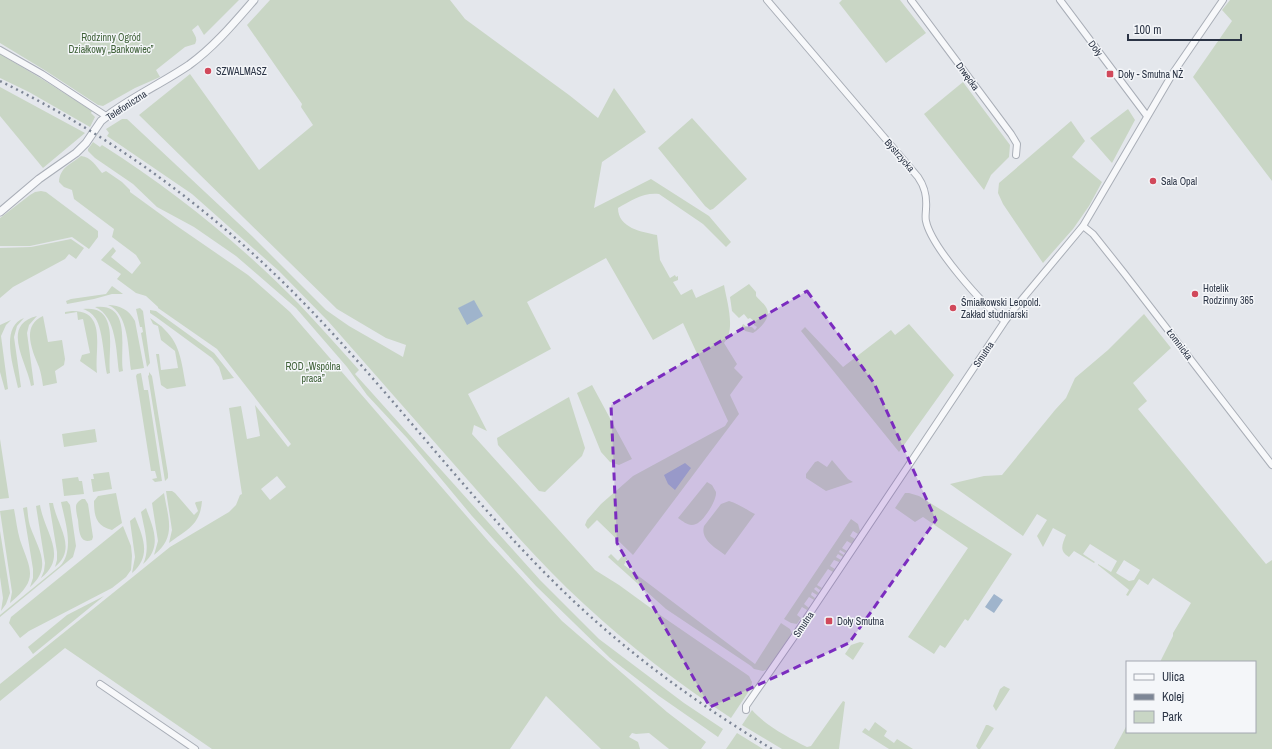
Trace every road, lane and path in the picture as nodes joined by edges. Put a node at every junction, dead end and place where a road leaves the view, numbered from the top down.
1 (254, 0) edge
2 (767, 0) edge
3 (911, 0) edge
4 (1060, 0) edge
5 (1223, 0) edge
6 (0, 50) edge
7 (106, 116) junction
8 (1147, 116) junction
9 (1016, 154) dead end
10 (0, 212) edge
11 (1083, 226) junction
12 (1005, 321) junction
13 (1272, 465) edge
14 (100, 684) dead end
15 (746, 710) dead end
16 (195, 749) edge

1 - 7 street, Telefoniczna
2 - 12 street, Bystrzycka
3 - 9 street, Drwęcka
4 - 8 street, Doły
5 - 8 street, Smutna
6 - 7 street
7 - 10 street, Telefoniczna
8 - 11 street, Smutna
11 - 12 street, Smutna
11 - 13 street, Łomnicka
12 - 15 street, Smutna
14 - 16 street

